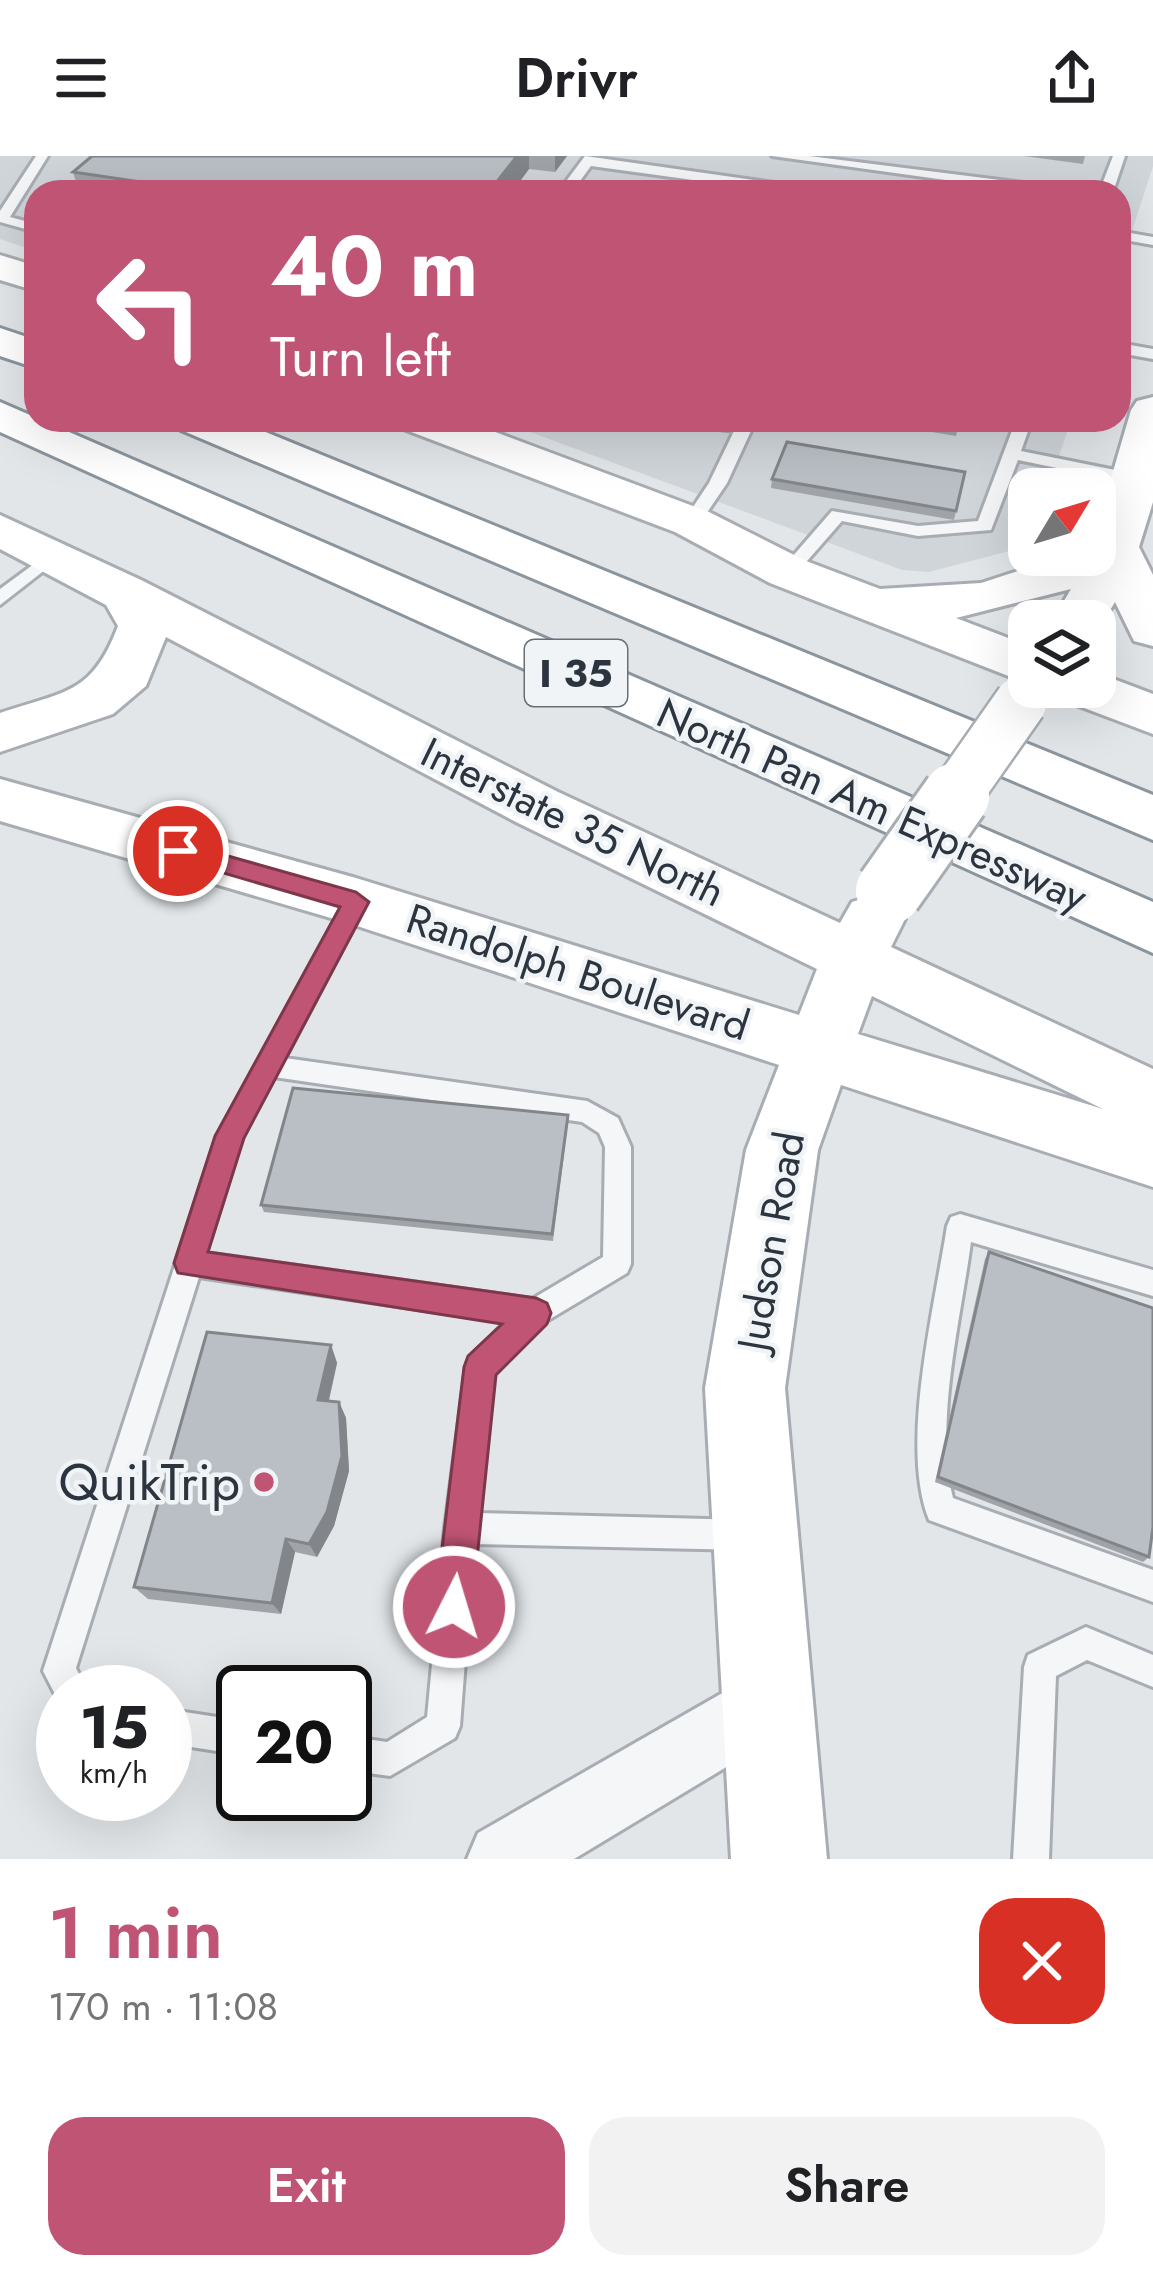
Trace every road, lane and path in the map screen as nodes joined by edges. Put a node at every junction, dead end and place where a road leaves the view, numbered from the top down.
1 (778, 156) edge
2 (590, 159) edge
3 (859, 161) edge
4 (730, 180) edge
5 (895, 180) edge
6 (985, 180) edge
7 (24, 184) edge
8 (2, 218) edge
9 (1153, 410) edge
10 (38, 432) edge
11 (225, 432) edge
12 (454, 432) edge
13 (742, 432) edge
14 (1019, 432) edge
15 (1011, 454) junction
16 (1135, 479) junction
17 (692, 522) junction
18 (0, 530) edge
19 (1116, 544) edge
20 (53, 554) junction
21 (1116, 555) edge
22 (788, 572) junction
23 (1058, 576) edge
24 (123, 591) junction
25 (844, 594) junction
26 (0, 599) edge
27 (1153, 629) edge
28 (1008, 675) edge
29 (1116, 700) edge
30 (1013, 708) edge
31 (1153, 715) edge
32 (0, 733) edge
33 (0, 800) edge
34 (1153, 819) edge
35 (356, 902) junction
36 (1153, 929) edge
37 (853, 958) junction
38 (817, 1048) junction
39 (268, 1066) junction
40 (1153, 1101) edge
41 (1153, 1156) edge
42 (189, 1263) junction
43 (1153, 1282) edge
44 (536, 1313) junction
45 (460, 1528) junction
46 (752, 1536) junction
47 (1153, 1586) edge
48 (61, 1665) edge
49 (1153, 1672) edge
50 (766, 1703) junction
51 (372, 1757) edge
52 (766, 1853) edge
53 (504, 1859) edge
54 (1031, 1859) edge

1 - 3 lane
2 - 4 lane
3 - 5 lane
3 - 6 lane
7 - 8 lane
9 - 16 main road
10 - 36 main road, North Pan Am Expressway / I 35
11 - 34 main road, I 35
12 - 17 main road
13 - 17 lane
14 - 15 lane
15 - 16 lane
15 - 22 lane
16 - 19 main road
17 - 22 main road
18 - 20 main road, Interstate 35 North
20 - 24 main road, Interstate 35 North
20 - 26 lane
21 - 27 main road
22 - 25 main road
23 - 25 main road
24 - 32 main road
24 - 37 main road, Interstate 35 North
25 - 28 main road
29 - 31 main road
30 - 37 main road, Judson Road, bridge
33 - 35 main road, Randolph Boulevard
35 - 38 main road, Randolph Boulevard
35 - 39 lane
37 - 38 main road, Judson Road
37 - 40 main road, Interstate 35 North
38 - 41 main road, Randolph Boulevard
38 - 46 main road, Judson Road
39 - 42 lane
39 - 44 lane
42 - 44 lane
42 - 48 lane
43 - 47 lane
44 - 45 lane
45 - 46 lane
45 - 51 lane
46 - 50 main road, Judson Road
49 - 54 lane
50 - 52 main road, Judson Road
50 - 53 street

